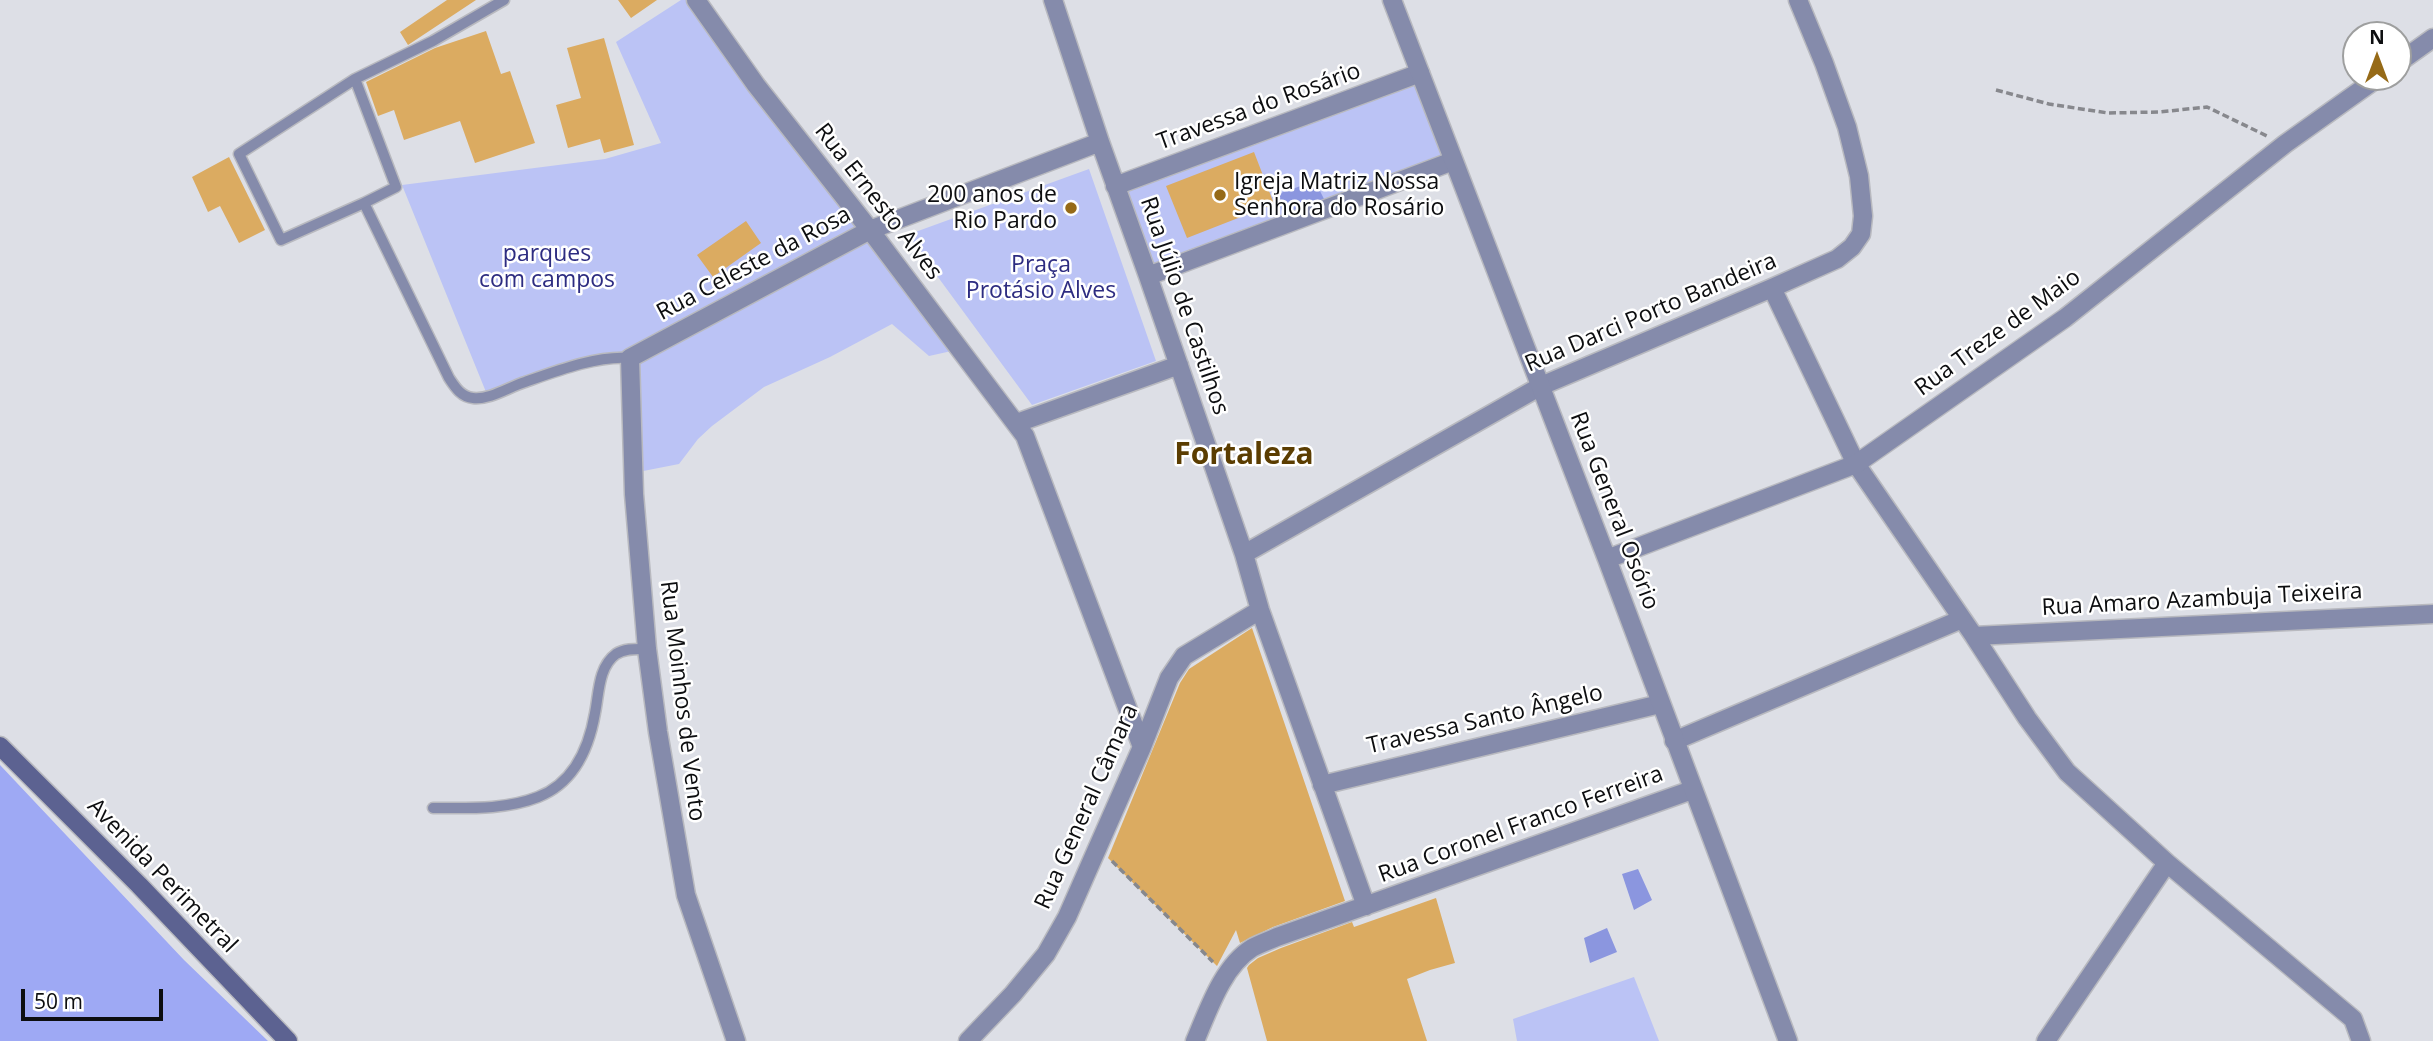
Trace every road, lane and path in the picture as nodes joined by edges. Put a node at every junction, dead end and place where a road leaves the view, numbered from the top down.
1 (504, 0) edge
2 (696, 0) edge
3 (1053, 0) edge
4 (1392, 0) edge
5 (1798, 0) edge
6 (2433, 38) edge
7 (2412, 53) edge
8 (1420, 74) junction
9 (355, 79) junction
10 (1996, 90) dead end
11 (2359, 91) edge
12 (1100, 142) junction
13 (2285, 144) junction
14 (1453, 161) junction
15 (1115, 186) junction
16 (364, 203) junction
17 (870, 230) junction
18 (1148, 276) junction
19 (1772, 288) junction
20 (630, 358) junction
21 (1180, 366) junction
22 (1541, 386) junction
23 (1017, 424) junction
24 (1856, 464) junction
25 (1244, 554) junction
26 (1607, 559) junction
27 (1260, 610) junction
28 (2433, 614) edge
29 (1962, 619) junction
30 (1974, 636) junction
31 (647, 649) junction
32 (1660, 704) junction
33 (1675, 741) junction
34 (0, 746) edge
35 (1142, 747) junction
36 (1322, 785) junction
37 (1692, 790) junction
38 (433, 808) dead end
39 (1098, 847) junction
40 (2166, 863) junction
41 (1366, 906) junction
42 (1227, 976) junction
43 (288, 1041) edge
44 (736, 1041) edge
45 (968, 1041) edge
46 (1195, 1041) edge
47 (1788, 1041) edge
48 (2046, 1041) edge
49 (2361, 1041) edge

1 - 9 lane
2 - 17 street, Rua Ernesto Alves
3 - 12 street, Rua Júlio de Castilhos
4 - 8 street, Rua General Osório
5 - 19 street, Rua Darci Porto Bandeira
6 - 7 street
8 - 14 street, Rua General Osório
8 - 15 street, Travessa do Rosário
9 - 16 lane
9 - 16 lane
10 - 13 path
11 - 13 street, Rua Treze de Maio
12 - 15 street, Rua Júlio de Castilhos
12 - 17 street, Rua Celeste da Rosa
13 - 24 street, Rua Treze de Maio
14 - 18 street
14 - 22 street, Rua General Osório
15 - 18 street, Rua Júlio de Castilhos
16 - 20 lane
17 - 20 street, Rua Celeste da Rosa
17 - 23 street, Rua Ernesto Alves
18 - 21 street, Rua Júlio de Castilhos
19 - 22 street, Rua Darci Porto Bandeira
19 - 24 street
20 - 31 street, Rua Moinhos de Vento
21 - 23 street
21 - 25 street, Rua Júlio de Castilhos
22 - 25 street, Rua Darci Porto Bandeira
22 - 26 street, Rua General Osório
23 - 35 street, Rua Ernesto Alves
24 - 26 street, Rua Treze de Maio
24 - 29 street
25 - 27 street, Rua Júlio de Castilhos
26 - 32 street, Rua General Osório
27 - 35 street, Rua General Câmara
27 - 36 street, Rua Júlio de Castilhos
28 - 30 street, Rua Amaro Azambuja Teixeira
29 - 30 street
29 - 33 street, Rua Coronel Franco Ferreira
30 - 40 street
31 - 38 lane
31 - 44 street, Rua Moinhos de Vento
32 - 33 street, Rua General Osório
32 - 36 street, Travessa Santo Ângelo
33 - 37 street, Rua General Osório
34 - 43 main road, Avenida Perimetral
35 - 39 street, Rua General Câmara
36 - 41 street, Rua Júlio de Castilhos
37 - 41 street, Rua Coronel Franco Ferreira
37 - 47 street, Rua General Osório
39 - 42 path
39 - 45 street, Rua General Câmara
40 - 48 street
40 - 49 street
41 - 42 street, Rua Coronel Franco Ferreira
42 - 46 street, Rua Coronel Franco Ferreira

